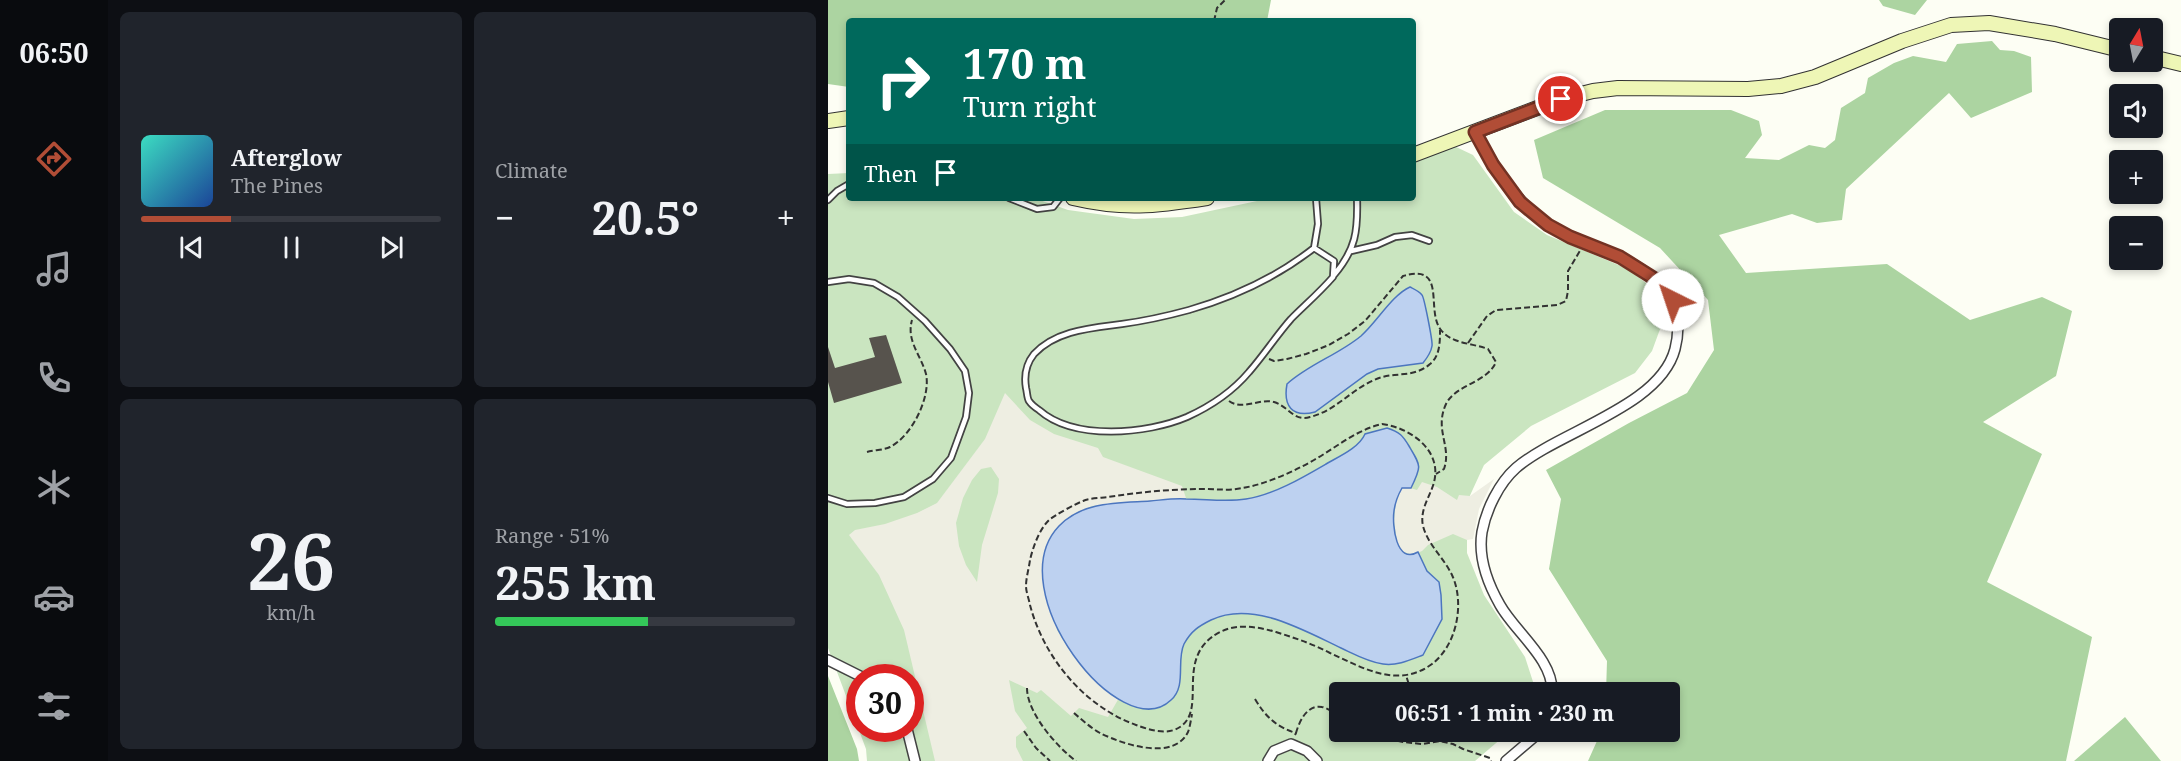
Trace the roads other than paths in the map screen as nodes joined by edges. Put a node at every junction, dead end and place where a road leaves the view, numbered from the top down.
1 (2109, 47) edge
2 (2163, 60) edge
3 (2181, 64) edge
4 (846, 119) edge
5 (828, 122) edge
6 (1475, 132) junction
7 (1416, 154) edge
8 (846, 186) edge
9 (828, 200) edge
10 (1017, 201) edge
11 (1058, 201) edge
12 (1085, 201) edge
13 (1183, 201) edge
14 (1316, 201) edge
15 (1357, 201) edge
16 (1429, 241) dead end
17 (1314, 248) junction
18 (1351, 251) junction
19 (1333, 277) junction
20 (828, 282) edge
21 (828, 498) edge
22 (828, 660) edge
23 (846, 669) edge
24 (1551, 682) edge
25 (911, 742) edge
26 (1529, 742) edge
27 (1511, 759) edge
28 (915, 761) edge
29 (1268, 761) edge
30 (1317, 761) edge

1 - 6 main road
2 - 3 main road
4 - 5 main road
6 - 7 main road
6 - 24 street
8 - 9 lane
10 - 11 lane
12 - 13 main road
14 - 17 lane
15 - 18 lane
16 - 18 lane
17 - 19 lane
17 - 19 lane
18 - 19 lane
20 - 21 lane
22 - 23 street
25 - 28 street
26 - 27 street
29 - 30 street

